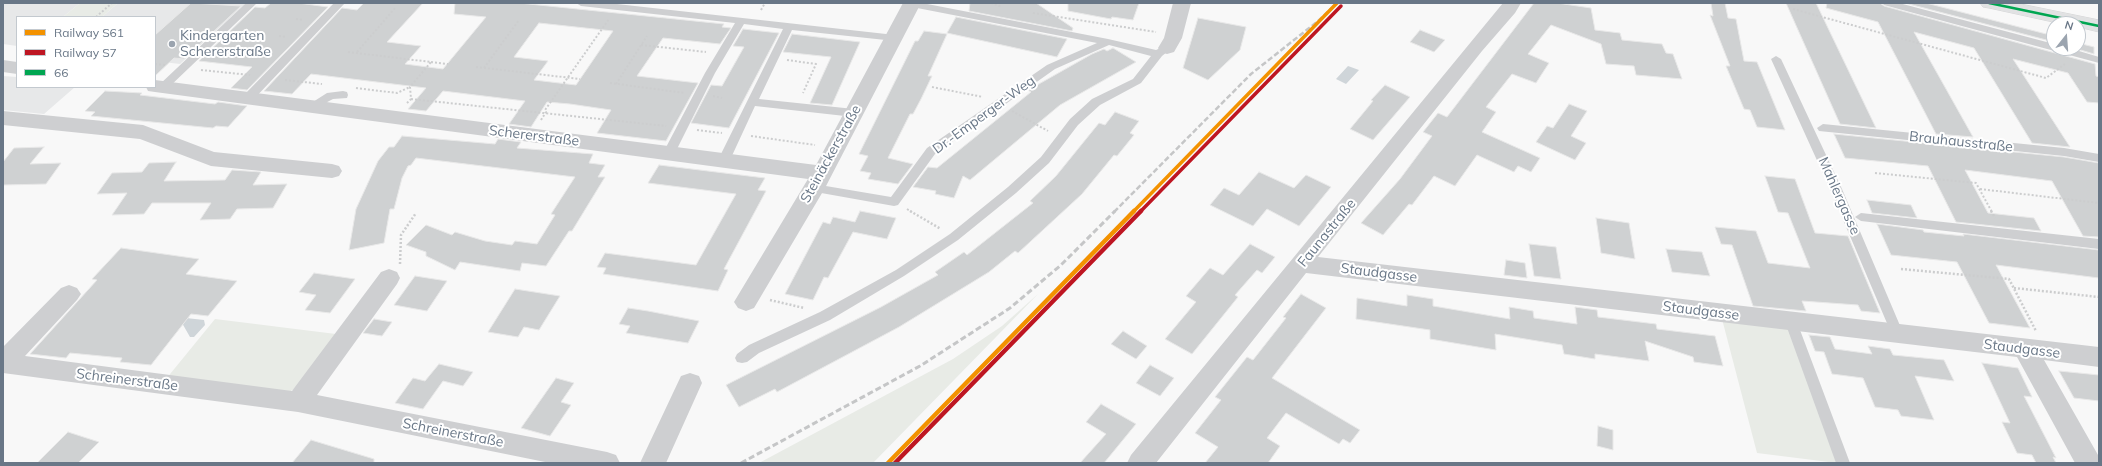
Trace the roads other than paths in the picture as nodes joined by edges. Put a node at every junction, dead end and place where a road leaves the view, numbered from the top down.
1 (252, 3) edge
2 (340, 3) edge
3 (582, 3) edge
4 (1182, 3) edge
5 (1512, 3) edge
6 (1887, 3) edge
7 (1989, 3) edge
8 (912, 4) edge
9 (741, 21) junction
10 (789, 26) junction
11 (2099, 26) edge
12 (895, 38) junction
13 (1108, 42) junction
14 (1166, 45) junction
15 (2046, 45) edge
16 (2086, 56) edge
17 (1776, 59) dead end
18 (2099, 60) edge
19 (3, 66) edge
20 (16, 68) edge
21 (159, 86) edge
22 (343, 95) dead end
23 (248, 98) junction
24 (752, 102) junction
25 (310, 107) junction
26 (854, 113) junction
27 (3, 118) edge
28 (1823, 128) dead end
29 (669, 153) junction
30 (2099, 158) edge
31 (724, 160) junction
32 (332, 171) dead end
33 (817, 180) junction
34 (1861, 216) dead end
35 (2099, 244) edge
36 (1302, 264) junction
37 (389, 278) road end
38 (69, 294) dead end
39 (748, 299) road end
40 (1791, 322) junction
41 (1898, 335) junction
42 (2036, 350) junction
43 (742, 358) dead end
44 (2099, 358) edge
45 (3, 364) edge
46 (690, 383) dead end
47 (298, 402) junction
48 (607, 463) edge
49 (653, 463) edge
50 (1140, 463) edge
51 (1843, 463) edge
52 (2088, 463) edge

1 - 21 lane, Schererstraße
2 - 23 lane
3 - 9 lane
4 - 14 street
5 - 36 street, Faunastraße
6 - 15 lane
7 - 11 main road
8 - 12 street, Steinäckerstraße
8 - 13 lane
9 - 10 lane
9 - 29 lane
10 - 12 lane
10 - 24 lane
12 - 26 street, Steinäckerstraße
13 - 14 lane
13 - 33 lane, Dr.-Emperger-Weg
14 - 43 lane
16 - 18 lane
17 - 41 lane, Mahlergasse
19 - 20 street
21 - 23 street, Schererstraße
22 - 25 lane
23 - 25 street, Schererstraße
24 - 26 lane
24 - 31 lane
25 - 29 street, Schererstraße
26 - 33 street, Steinäckerstraße
27 - 32 street
28 - 30 lane, Brauhausstraße
29 - 31 street, Schererstraße
31 - 33 street, Schererstraße
33 - 39 street, Steinäckerstraße
34 - 35 lane
36 - 40 street, Staudgasse
36 - 50 street, Faunastraße
37 - 47 street
38 - 45 street, Schreinerstraße
40 - 41 street, Staudgasse
40 - 51 lane
41 - 42 street, Staudgasse
42 - 44 street, Staudgasse
42 - 52 street
45 - 47 street, Schreinerstraße
46 - 49 street
47 - 48 street, Schreinerstraße

